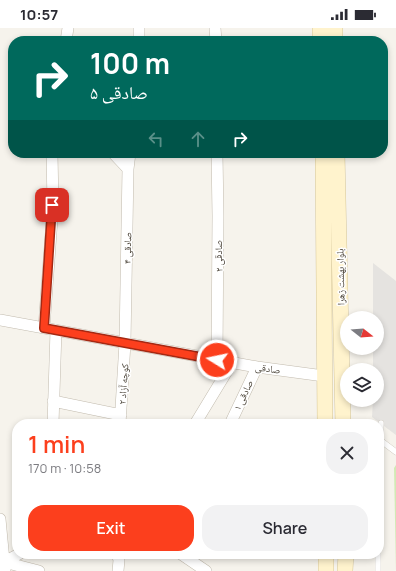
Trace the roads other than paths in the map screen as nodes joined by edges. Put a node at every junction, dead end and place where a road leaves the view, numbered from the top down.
1 (52, 158) edge
2 (118, 158) edge
3 (129, 158) edge
4 (217, 158) edge
5 (323, 158) edge
6 (337, 158) edge
7 (128, 169) junction
8 (0, 320) edge
9 (44, 328) junction
10 (56, 330) junction
11 (125, 343) junction
12 (217, 360) junction
13 (232, 362) junction
14 (257, 367) junction
15 (324, 376) junction
16 (53, 402) junction
17 (53, 419) edge
18 (117, 419) edge
19 (121, 419) edge
20 (198, 419) edge
21 (232, 419) edge
22 (325, 419) edge
23 (343, 419) edge
24 (384, 443) edge
25 (396, 452) edge
26 (0, 519) edge
27 (13, 559) edge
28 (119, 559) edge
29 (188, 559) edge
30 (326, 559) edge
31 (346, 559) edge
32 (378, 559) edge
33 (4, 566) edge
34 (39, 571) edge
35 (118, 571) edge
36 (206, 571) edge
37 (326, 571) edge
38 (345, 571) edge
39 (378, 571) edge

1 - 9 street
2 - 7 street
3 - 7 street, صادقی ۴
4 - 12 street, صادقی ۲
5 - 15 main road, بلوار بهشت زهرا
6 - 23 main road, بلوار بهشت زهرا
7 - 11 street, صادقی ۴
8 - 9 street, صادقی
9 - 10 street, صادقی
10 - 11 street, صادقی
10 - 16 street
11 - 12 street, صادقی
11 - 19 street, کوچه آزاد ۲
12 - 13 street, صادقی
13 - 14 street, صادقی
13 - 20 street
14 - 15 street, صادقی
14 - 21 street, صادقی ۱
15 - 22 main road, بلوار بهشت زهرا
16 - 17 street
16 - 18 street
24 - 25 lane
26 - 33 street
27 - 33 street
28 - 35 street
29 - 36 street
30 - 37 main road
31 - 38 main road
32 - 39 lane
33 - 34 street

